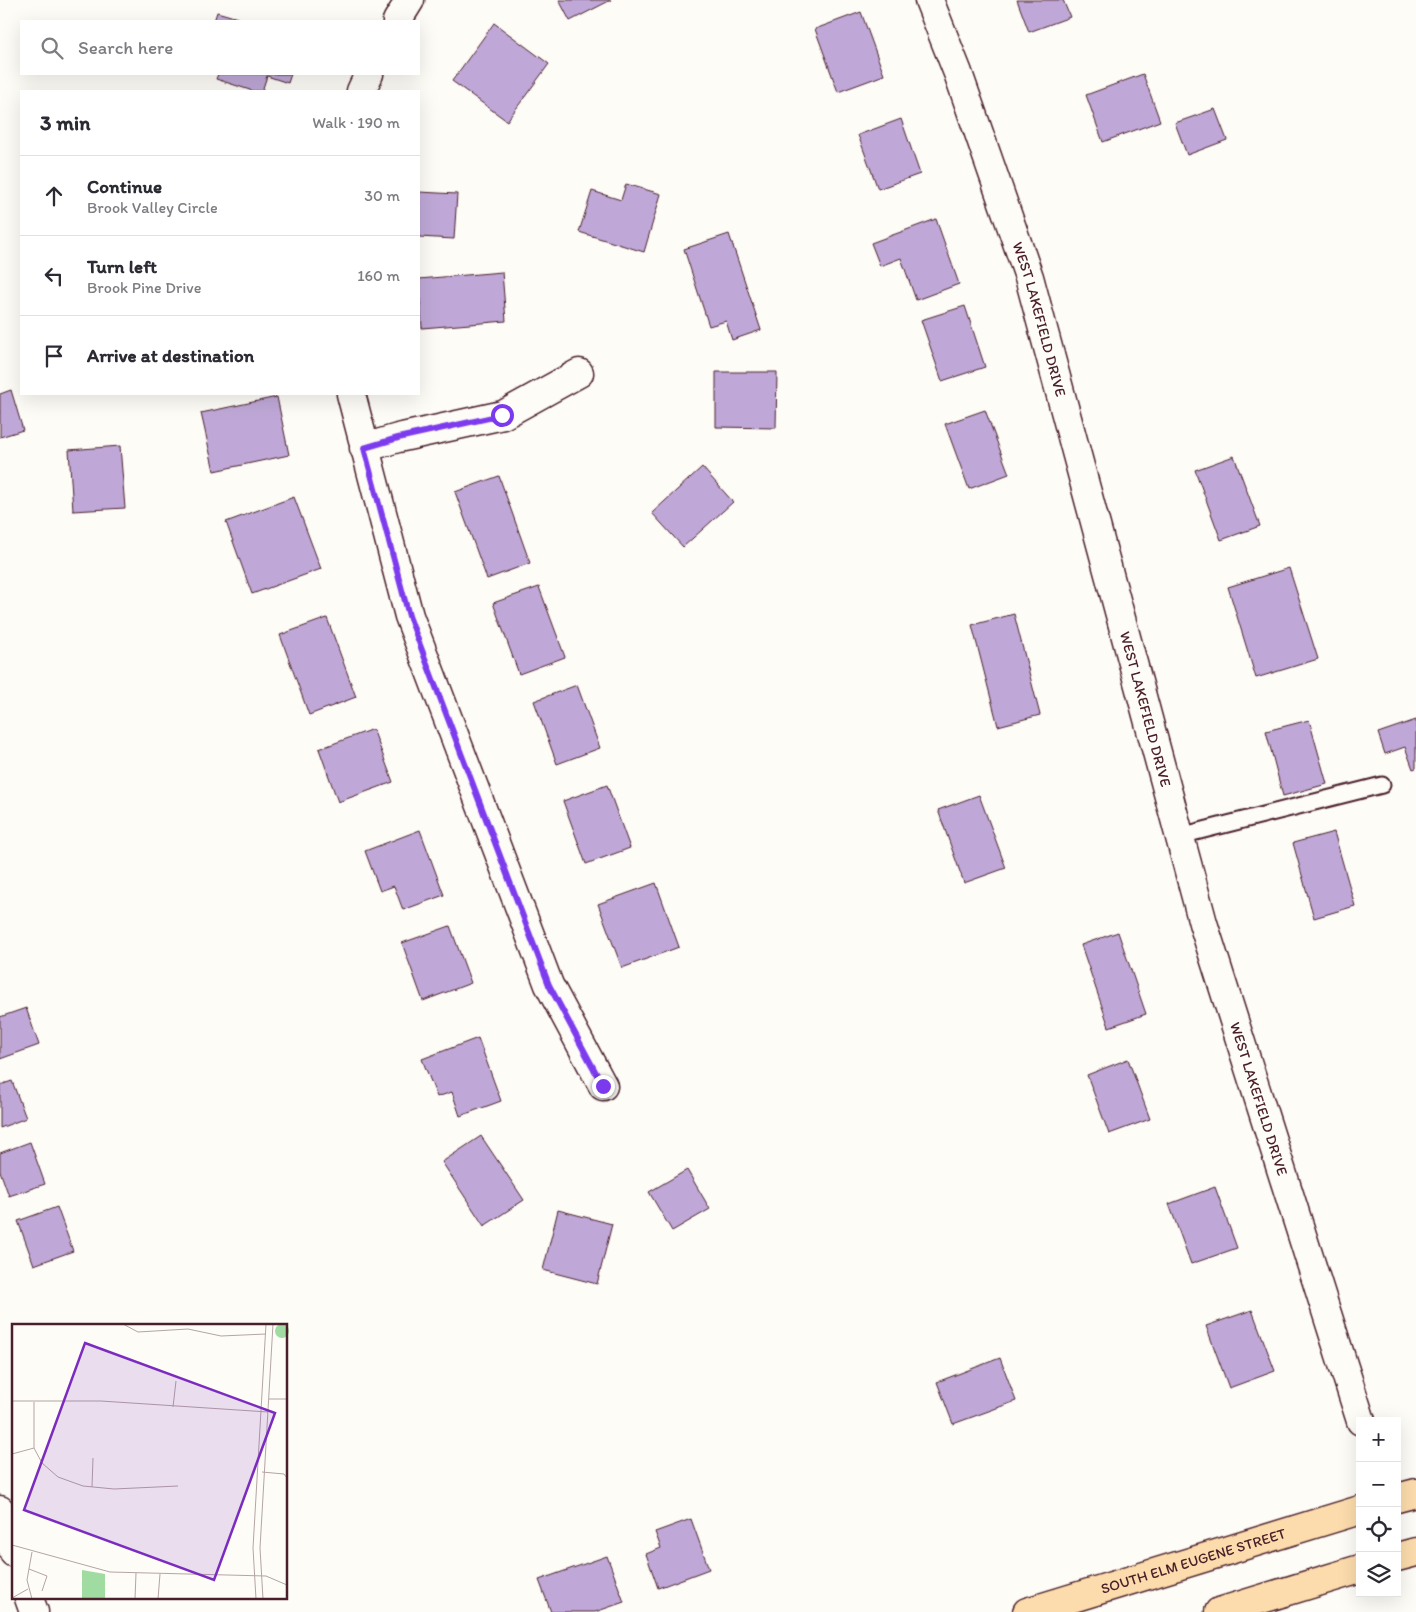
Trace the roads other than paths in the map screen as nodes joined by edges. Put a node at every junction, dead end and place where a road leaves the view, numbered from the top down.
1 (410, 0) edge
2 (929, 0) edge
3 (398, 20) edge
4 (369, 75) edge
5 (361, 90) edge
6 (579, 374) dead end
7 (351, 395) edge
8 (364, 448) junction
9 (1382, 785) dead end
10 (1180, 836) junction
11 (603, 1086) dead end
12 (1359, 1417) edge
13 (1416, 1493) edge
14 (1401, 1497) edge
15 (0, 1510) edge
16 (1356, 1511) edge
17 (12, 1547) edge
18 (1356, 1570) edge
19 (30, 1600) edge
20 (34, 1612) edge
21 (1027, 1612) edge
22 (1219, 1612) edge

1 - 3 street
2 - 10 street, WEST LAKEFIELD DRIVE
4 - 5 street
6 - 8 street
7 - 8 street
8 - 11 street
9 - 10 lane
10 - 12 street, WEST LAKEFIELD DRIVE
13 - 14 main road
15 - 17 street
16 - 21 main road, SOUTH ELM EUGENE STREET
18 - 22 main road
19 - 20 street

